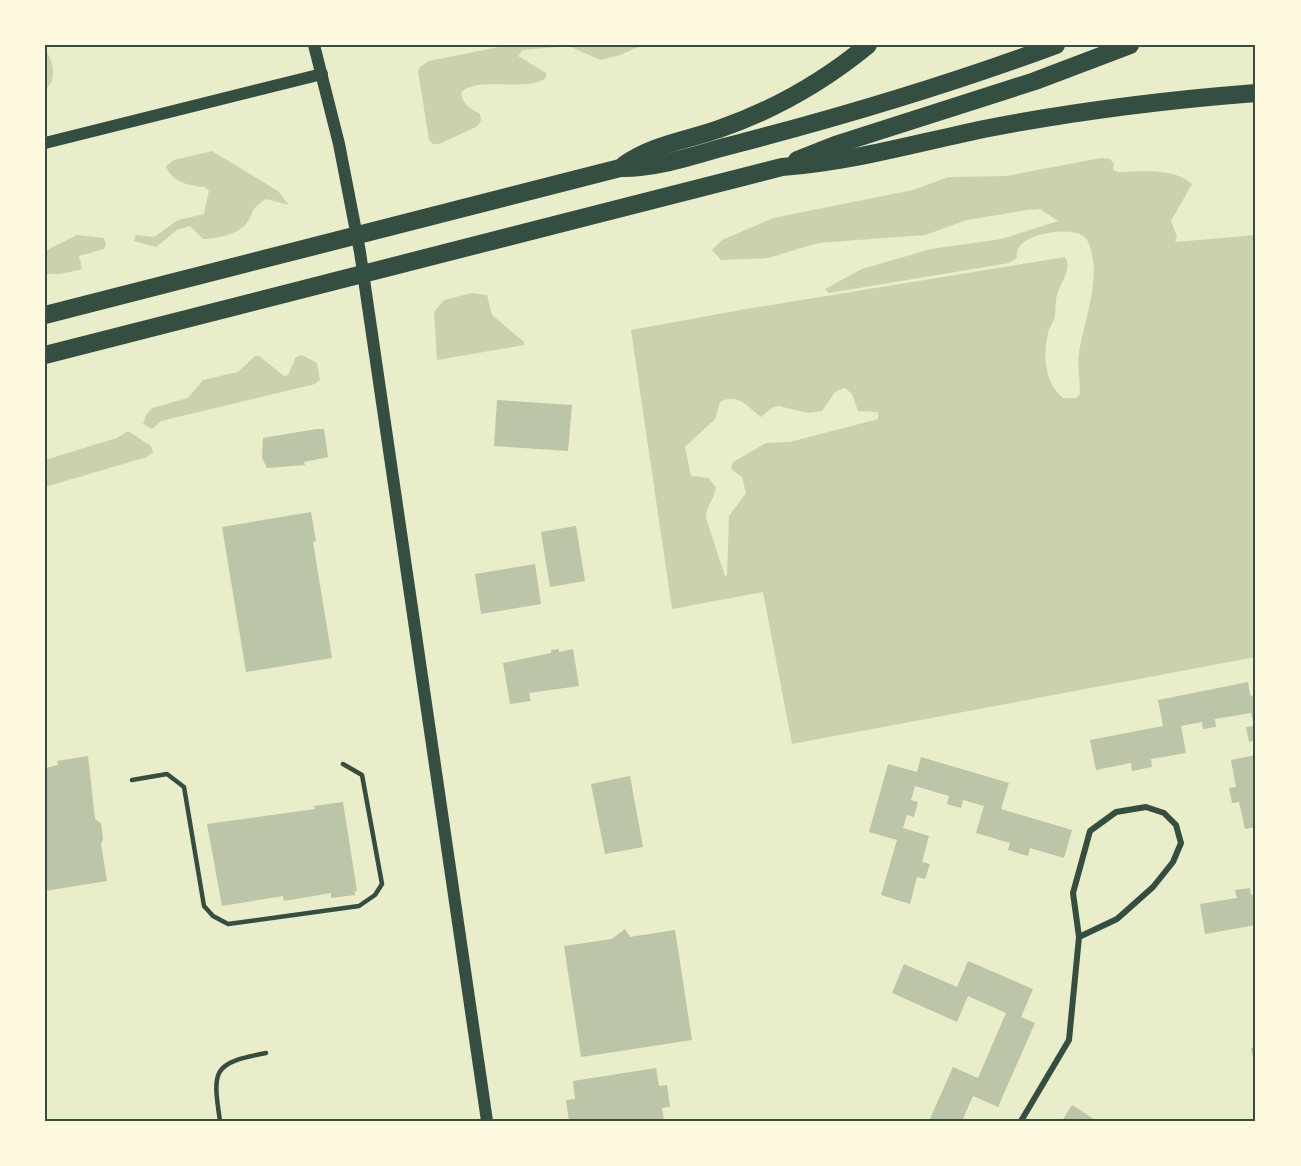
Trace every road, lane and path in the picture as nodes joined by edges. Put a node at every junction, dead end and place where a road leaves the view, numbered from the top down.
1 (314, 45) edge
2 (868, 45) edge
3 (1056, 45) edge
4 (1130, 45) edge
5 (322, 74) junction
6 (1256, 93) edge
7 (45, 143) edge
8 (782, 167) junction
9 (620, 168) junction
10 (45, 315) edge
11 (45, 355) edge
12 (343, 764) dead end
13 (132, 780) dead end
14 (1079, 937) junction
15 (266, 1053) dead end
16 (220, 1121) edge
17 (487, 1121) edge
18 (1021, 1121) edge

1 - 5 main road
2 - 9 highway
3 - 9 highway
4 - 8 highway
5 - 7 main road
5 - 17 main road
6 - 8 highway
8 - 11 highway
9 - 10 highway
12 - 13 lane
14 - 14 street
14 - 18 street
15 - 16 lane

